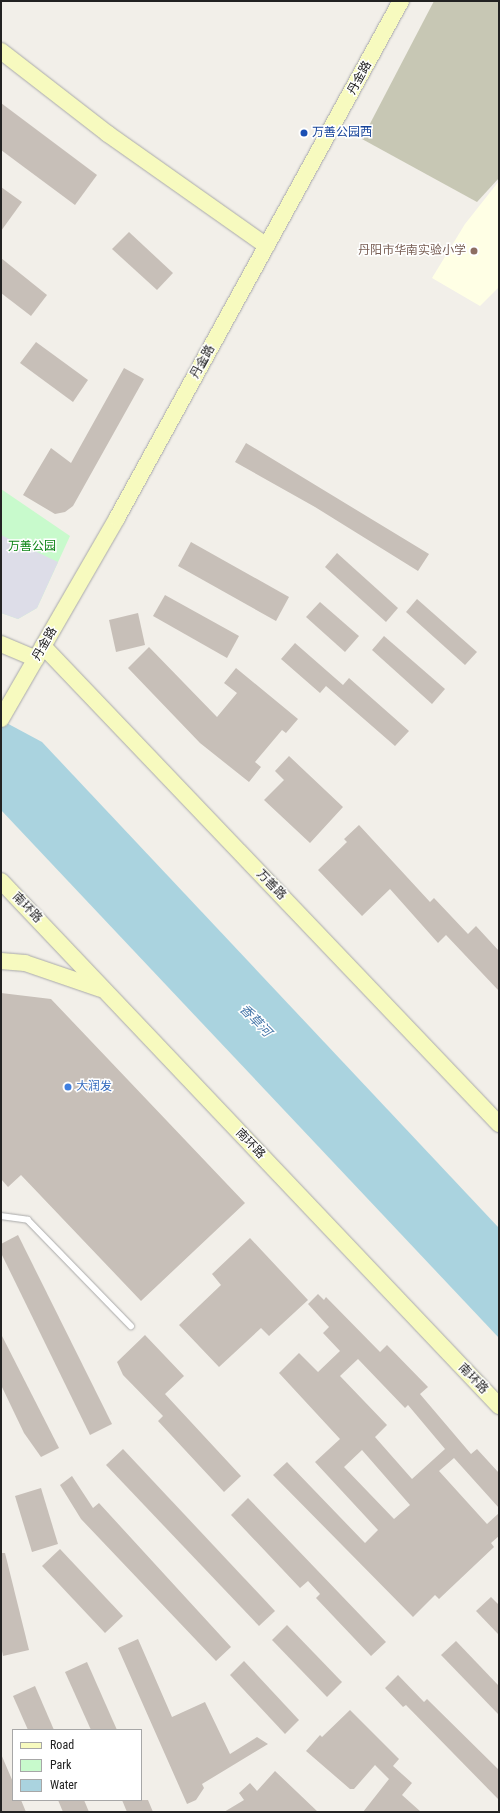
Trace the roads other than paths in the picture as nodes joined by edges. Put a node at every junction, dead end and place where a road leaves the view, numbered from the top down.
1 (401, 1) edge
2 (1, 51) edge
3 (267, 246) junction
4 (1, 644) edge
5 (40, 653) junction
6 (1, 719) edge
7 (1, 881) edge
8 (1, 961) edge
9 (104, 989) junction
10 (499, 1124) edge
11 (1, 1216) edge
12 (131, 1326) dead end
13 (499, 1406) edge

1 - 3 main road, 丹金路
2 - 3 main road
3 - 5 main road, 丹金路
4 - 5 main road, 万善路
5 - 6 main road, 丹金路
5 - 10 main road, 万善路
7 - 9 main road, 南环路
8 - 9 main road
9 - 13 main road, 南环路
11 - 12 lane

